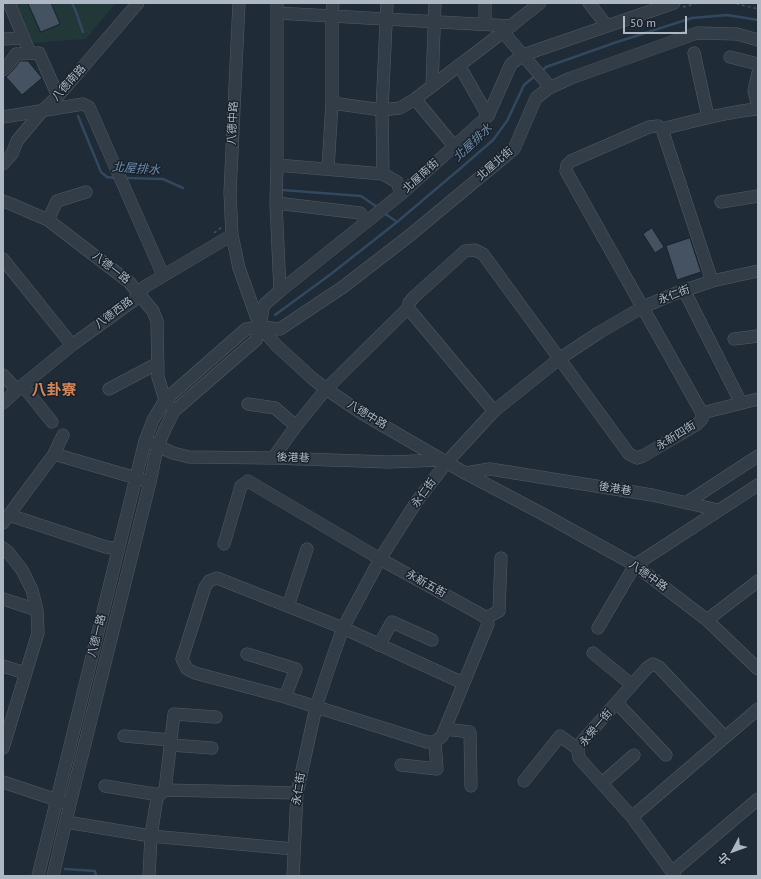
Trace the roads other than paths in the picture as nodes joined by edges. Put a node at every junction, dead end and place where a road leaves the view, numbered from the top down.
1 (9, 3) edge
2 (138, 3) edge
3 (239, 3) edge
4 (333, 3) edge
5 (387, 3) edge
6 (435, 3) edge
7 (485, 3) edge
8 (589, 3) edge
9 (674, 3) edge
10 (534, 5) edge
11 (277, 8) edge
12 (643, 8) edge
13 (332, 16) junction
14 (386, 19) junction
15 (435, 22) junction
16 (485, 24) junction
17 (607, 26) junction
18 (507, 29) junction
19 (24, 38) junction
20 (3, 39) edge
21 (758, 40) edge
22 (30, 53) junction
23 (694, 53) dead end
24 (730, 57) dead end
25 (526, 58) junction
26 (758, 64) edge
27 (460, 65) junction
28 (3, 70) edge
29 (758, 73) edge
30 (547, 85) junction
31 (432, 86) junction
32 (58, 96) junction
33 (414, 99) junction
34 (332, 103) junction
35 (758, 106) edge
36 (758, 109) edge
37 (382, 110) junction
38 (42, 111) junction
39 (488, 116) junction
40 (3, 117) edge
41 (708, 117) junction
42 (662, 129) junction
43 (454, 146) junction
44 (3, 164) edge
45 (277, 165) junction
46 (328, 169) junction
47 (383, 174) junction
48 (86, 192) dead end
49 (401, 194) junction
50 (758, 196) edge
51 (3, 202) edge
52 (721, 202) dead end
53 (276, 203) junction
54 (48, 220) junction
55 (368, 220) junction
56 (232, 235) junction
57 (3, 259) edge
58 (758, 271) edge
59 (163, 275) junction
60 (712, 281) junction
61 (280, 290) junction
62 (684, 290) junction
63 (139, 292) junction
64 (643, 307) junction
65 (408, 308) junction
66 (260, 327) junction
67 (758, 336) edge
68 (734, 338) dead end
69 (72, 345) junction
70 (559, 359) junction
71 (158, 363) junction
72 (3, 375) edge
73 (20, 388) junction
74 (109, 389) dead end
75 (326, 389) junction
76 (758, 399) edge
77 (165, 400) junction
78 (3, 403) edge
79 (741, 403) junction
80 (248, 404) dead end
81 (174, 411) junction
82 (494, 411) junction
83 (702, 413) junction
84 (52, 422) dead end
85 (296, 426) junction
86 (63, 435) dead end
87 (145, 440) junction
88 (158, 446) junction
89 (54, 454) junction
90 (758, 456) edge
91 (273, 458) junction
92 (445, 461) junction
93 (465, 473) junction
94 (135, 479) junction
95 (150, 482) junction
96 (758, 485) edge
97 (686, 503) junction
98 (718, 510) junction
99 (6, 519) edge
100 (224, 544) dead end
101 (3, 548) edge
102 (118, 549) junction
103 (307, 549) dead end
104 (501, 558) dead end
105 (380, 559) junction
106 (634, 565) junction
107 (758, 581) edge
108 (3, 599) edge
109 (288, 606) junction
110 (37, 610) junction
111 (486, 618) junction
112 (707, 620) junction
113 (343, 628) junction
114 (598, 628) dead end
115 (432, 640) dead end
116 (379, 645) junction
117 (593, 653) dead end
118 (247, 654) dead end
119 (3, 666) edge
120 (758, 669) edge
121 (25, 673) junction
122 (464, 683) junction
123 (632, 685) junction
124 (285, 697) junction
125 (617, 703) junction
126 (316, 707) junction
127 (758, 709) edge
128 (216, 717) dead end
129 (7, 720) edge
130 (445, 729) junction
131 (124, 736) dead end
132 (725, 737) junction
133 (435, 742) junction
134 (171, 743) junction
135 (3, 748) edge
136 (212, 748) dead end
137 (578, 749) junction
138 (666, 755) dead end
139 (634, 756) dead end
140 (401, 765) dead end
141 (524, 781) dead end
142 (3, 782) edge
143 (602, 783) junction
144 (105, 786) dead end
145 (471, 786) dead end
146 (162, 792) junction
147 (297, 793) junction
148 (57, 799) junction
149 (758, 799) edge
150 (70, 804) junction
151 (632, 817) junction
152 (66, 822) junction
153 (151, 836) junction
154 (294, 849) junction
155 (674, 874) edge
156 (38, 876) edge
157 (53, 876) edge
158 (149, 876) edge
159 (293, 876) edge

1 - 19 street
2 - 32 street, 八德南路
3 - 56 street, 八德中路
4 - 13 street
5 - 14 street
6 - 15 street
7 - 16 street
8 - 17 street
9 - 12 street, 北屋南街
10 - 18 street
11 - 13 street
11 - 45 street
12 - 17 street, 北屋南街
13 - 14 street
13 - 34 street
14 - 15 street
14 - 37 street
15 - 16 street
15 - 31 street
16 - 18 street
17 - 25 street, 北屋南街
18 - 25 street
18 - 27 street
19 - 20 street
19 - 22 street
21 - 30 street, 北屋北街
22 - 28 street
22 - 32 street
23 - 41 street
24 - 26 street
25 - 30 street
25 - 39 street, 北屋南街
27 - 31 street
27 - 39 street
29 - 35 street
30 - 66 street, 北屋北街
31 - 33 street
32 - 38 street, 八德南路
33 - 37 street
33 - 43 street
34 - 37 street
34 - 46 street
36 - 41 street
37 - 47 street
38 - 40 street
38 - 44 street, 八德南路
38 - 59 street
39 - 43 street, 北屋南街
41 - 42 street
42 - 60 street
42 - 64 street, 永新四街
43 - 49 street, 北屋南街
45 - 46 street
45 - 53 street
46 - 47 street
47 - 49 street
48 - 54 street
49 - 55 street, 北屋南街
50 - 52 street
51 - 54 street, 八德一路
53 - 55 street
53 - 61 street
54 - 63 street, 八德一路
55 - 61 street, 北屋南街
56 - 59 street, 八德西路
56 - 66 street, 八德中路
57 - 69 street
58 - 60 street, 永仁街
59 - 63 street, 八德西路
60 - 62 street, 永仁街
61 - 66 street, 北屋南街
62 - 64 street, 永仁街
62 - 79 street
63 - 69 street, 八德西路
63 - 71 street, 八德一路
64 - 70 street, 永仁街
64 - 83 street, 永新四街
65 - 70 street, 永新四街
65 - 75 street, 永新四街
65 - 82 street
66 - 75 street, 八德中路
66 - 77 street, 八德一路
66 - 81 street, 八德一路
67 - 68 street
69 - 73 street, 八德西路
70 - 82 street, 永仁街
70 - 83 street, 永新四街
71 - 74 street
71 - 77 street, 八德一路
72 - 73 street
73 - 78 street, 八德西路
73 - 84 street
75 - 85 street, 永新四街
75 - 92 street, 八德中路
76 - 79 street
77 - 81 street, 八德一路
77 - 87 street, 八德一路
79 - 83 street
80 - 85 street
81 - 88 street, 八德一路
82 - 92 street, 永仁街
85 - 91 street, 永新四街
86 - 89 street
87 - 88 street, 後港巷
87 - 94 street, 八德一路
88 - 91 street, 後港巷
88 - 95 street, 八德一路
89 - 94 street
89 - 99 street
90 - 97 street
91 - 92 street, 後港巷
92 - 93 street, 八德中路
92 - 105 street, 永仁街
93 - 97 street, 後港巷
93 - 106 street, 八德中路
94 - 95 street
94 - 102 street, 八德一路
95 - 150 street, 八德一路
96 - 98 street
97 - 98 street, 後港巷
98 - 106 street
99 - 102 street
100 - 105 street, 永新五街
101 - 110 street
102 - 148 street, 八德一路
103 - 109 street
104 - 111 street
105 - 111 street, 永新五街
105 - 113 street, 永仁街
106 - 112 street, 八德中路
106 - 114 street
107 - 112 street
108 - 110 street
109 - 113 street
109 - 124 street
110 - 121 street
111 - 122 street
112 - 120 street, 八德中路
113 - 116 street
113 - 126 street, 永仁街
115 - 116 street
116 - 122 street
117 - 123 street
118 - 124 street
119 - 121 street
121 - 129 street
122 - 130 street
123 - 125 street, 永榮一街
123 - 132 street, 永榮一街
124 - 126 street
125 - 137 street, 永榮一街
125 - 138 street
126 - 133 street
126 - 147 street, 永仁街
127 - 132 street
128 - 134 street
129 - 135 street
130 - 133 street
130 - 145 street
131 - 134 street
132 - 151 street
133 - 140 street
134 - 136 street
134 - 146 street
137 - 141 street
137 - 143 street, 永榮一街
139 - 143 street
142 - 148 street
143 - 151 street, 永榮一街
144 - 146 street
146 - 147 street
146 - 153 street
147 - 154 street, 永仁街
148 - 150 street
148 - 156 street, 八德一路
149 - 155 street
150 - 152 street, 八德一路
151 - 155 street, 永榮一街
152 - 153 street
152 - 157 street, 八德一路
153 - 154 street
153 - 158 street
154 - 159 street, 永仁街

